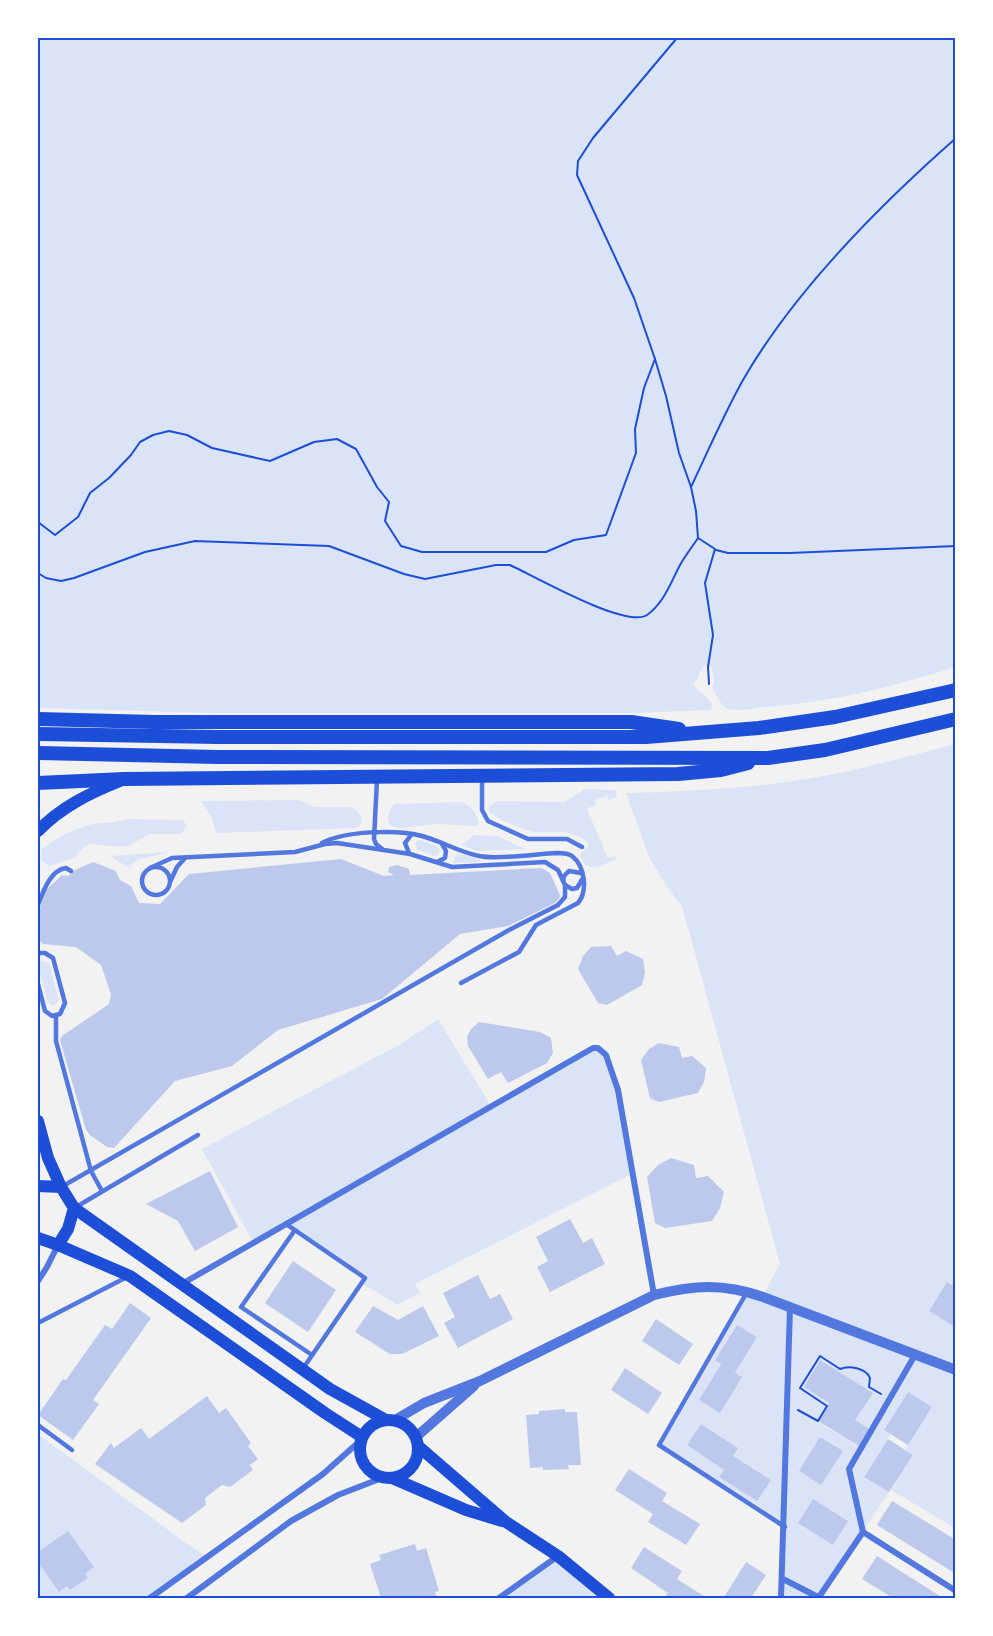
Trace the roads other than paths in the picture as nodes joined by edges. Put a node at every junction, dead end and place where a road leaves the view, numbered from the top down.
1 (956, 690) edge
2 (38, 719) edge
3 (956, 719) edge
4 (708, 733) junction
5 (39, 734) edge
6 (39, 753) dead end
7 (768, 758) junction
8 (482, 777) junction
9 (38, 778) edge
10 (378, 778) junction
11 (124, 779) junction
12 (53, 782) junction
13 (38, 783) edge
14 (38, 831) edge
15 (375, 832) junction
16 (414, 834) junction
17 (441, 842) junction
18 (582, 847) dead end
19 (314, 848) junction
20 (387, 851) junction
21 (410, 854) junction
22 (185, 858) junction
23 (435, 862) junction
24 (150, 868) junction
25 (70, 871) dead end
26 (582, 876) junction
27 (170, 882) junction
28 (564, 883) junction
29 (38, 905) edge
30 (38, 946) edge
31 (38, 953) edge
32 (461, 983) dead end
33 (38, 984) edge
34 (39, 999) edge
35 (56, 1016) junction
36 (38, 1121) edge
37 (198, 1135) dead end
38 (91, 1171) junction
39 (38, 1186) edge
40 (61, 1187) junction
41 (102, 1191) junction
42 (74, 1208) junction
43 (286, 1224) junction
44 (295, 1230) junction
45 (38, 1238) edge
46 (58, 1245) junction
47 (130, 1276) junction
48 (38, 1281) edge
49 (180, 1285) junction
50 (747, 1292) junction
51 (654, 1295) junction
52 (790, 1307) junction
53 (38, 1323) edge
54 (312, 1355) junction
55 (915, 1355) junction
56 (302, 1370) junction
57 (956, 1370) edge
58 (480, 1381) junction
59 (391, 1420) junction
60 (38, 1425) edge
61 (361, 1439) junction
62 (417, 1442) junction
63 (72, 1450) dead end
64 (387, 1478) junction
65 (506, 1522) junction
66 (785, 1527) junction
67 (863, 1532) junction
68 (558, 1556) junction
69 (783, 1579) junction
70 (956, 1591) edge
71 (820, 1598) edge
72 (150, 1599) edge
73 (188, 1599) edge
74 (499, 1599) edge
75 (609, 1599) edge
76 (782, 1599) edge

1 - 4 main road
2 - 4 main road
3 - 7 main road
4 - 5 main road
6 - 7 main road
7 - 8 main road
8 - 10 main road
8 - 18 lane
9 - 12 main road
10 - 11 main road
10 - 15 lane
11 - 12 main road
11 - 14 main road
12 - 13 main road
15 - 16 lane
15 - 19 lane
15 - 20 lane
16 - 17 lane
16 - 21 lane
17 - 23 lane
17 - 26 lane
19 - 20 lane
19 - 22 lane
20 - 21 lane
21 - 23 lane
22 - 24 lane
22 - 27 lane
23 - 28 lane
24 - 27 lane
24 - 27 lane
25 - 29 lane
26 - 28 lane
26 - 28 lane
26 - 32 lane
28 - 38 lane
30 - 31 lane
31 - 35 lane
33 - 34 lane
34 - 35 lane
35 - 38 lane
36 - 40 main road
37 - 41 lane
38 - 40 lane
38 - 41 lane
39 - 40 main road
40 - 42 main road
41 - 42 lane
42 - 46 main road
42 - 49 main road
43 - 44 lane
43 - 49 street
43 - 51 street
44 - 54 lane
44 - 54 lane
45 - 46 main road
46 - 47 main road
46 - 48 street
47 - 53 lane
47 - 61 main road
49 - 56 main road
50 - 51 street
50 - 52 street
50 - 66 lane
51 - 58 street
52 - 55 street
52 - 66 street
54 - 56 lane
55 - 57 street
55 - 67 street
56 - 59 main road
58 - 59 street
58 - 62 street
59 - 61 main road
59 - 62 main road
60 - 63 lane
61 - 64 main road
61 - 72 street
62 - 64 main road
62 - 65 main road
64 - 65 main road
64 - 73 street
65 - 68 main road
66 - 69 street
67 - 70 street
67 - 71 street
68 - 74 street
68 - 75 main road
69 - 71 street
69 - 76 street

